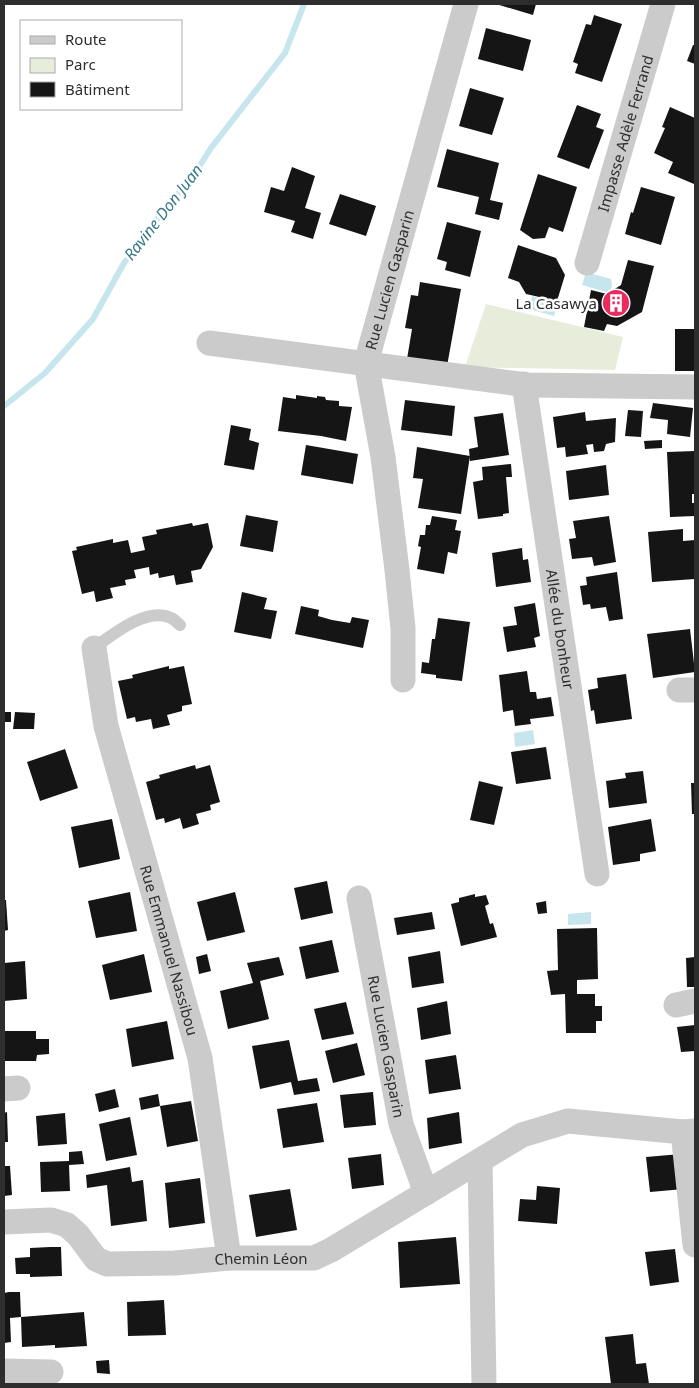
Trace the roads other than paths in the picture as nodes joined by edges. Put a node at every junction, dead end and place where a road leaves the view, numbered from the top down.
1 (466, 4) edge
2 (663, 4) edge
3 (587, 263) dead end
4 (210, 343) dead end
5 (366, 363) junction
6 (524, 384) junction
7 (695, 387) edge
8 (180, 625) dead end
9 (94, 648) joint
10 (403, 680) dead end
11 (597, 874) dead end
12 (359, 898) dead end
13 (689, 1131) edge
14 (480, 1161) junction
15 (426, 1193) junction
16 (4, 1222) edge
17 (695, 1245) edge
18 (229, 1258) junction
19 (4, 1371) edge
20 (51, 1372) dead end
21 (484, 1384) edge

1 - 5 street, Rue Lucien Gasparin
2 - 3 street, Impasse Adèle Ferrand
4 - 5 street
5 - 6 street
5 - 10 street, Rue Lucien Gasparin
6 - 7 street
6 - 11 street, Allée du bonheur
8 - 9 lane
9 - 18 street, Rue Emmanuel Nassibou
12 - 15 street, Rue Lucien Gasparin
13 - 14 street, Chemin Léon
13 - 17 street
14 - 15 street, Chemin Léon
14 - 21 street
15 - 18 street, Chemin Léon
16 - 18 street, Chemin Léon
19 - 20 street

